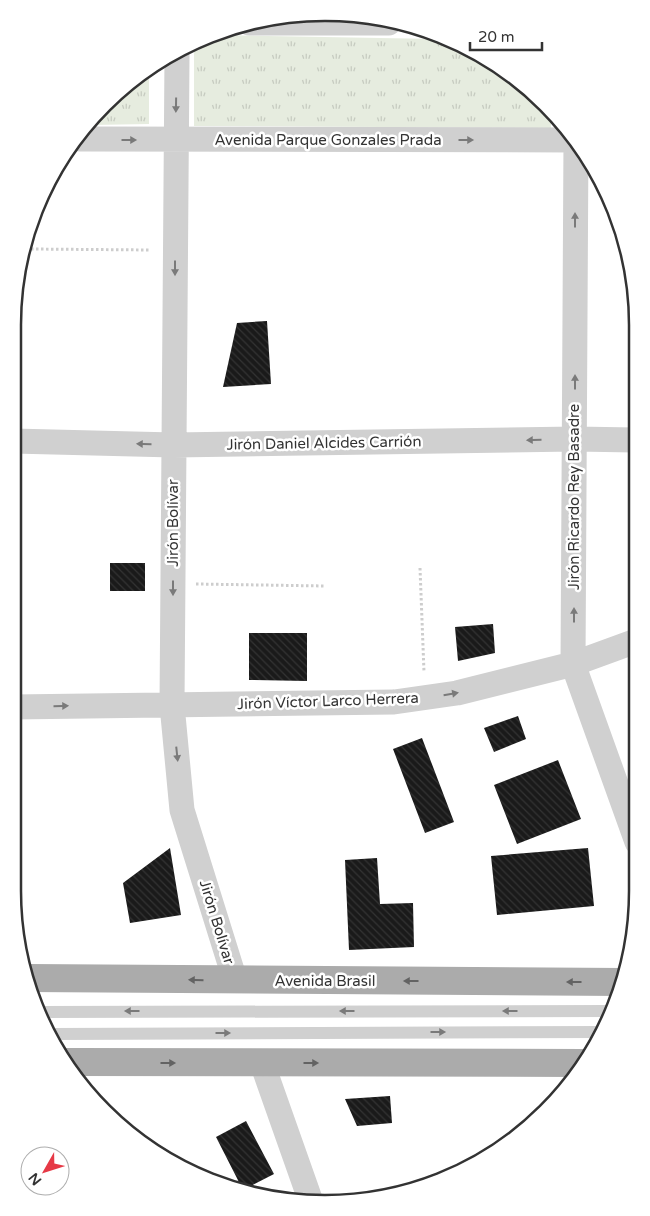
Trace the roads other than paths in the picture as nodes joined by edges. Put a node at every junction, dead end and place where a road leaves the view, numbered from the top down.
1 (295, 23) edge
2 (355, 23) edge
3 (177, 60) edge
4 (85, 139) edge
5 (176, 140) junction
6 (566, 140) edge
7 (576, 153) edge
8 (574, 440) junction
9 (629, 440) edge
10 (21, 441) edge
11 (174, 445) junction
12 (629, 644) edge
13 (573, 664) junction
14 (172, 705) junction
15 (21, 707) edge
16 (629, 820) edge
17 (34, 978) edge
18 (235, 980) junction
19 (615, 983) edge
20 (604, 1011) edge
21 (46, 1012) edge
22 (593, 1032) edge
23 (57, 1034) edge
24 (74, 1062) edge
25 (262, 1063) junction
26 (576, 1063) edge
27 (308, 1194) edge

1 - 2 street
3 -> 5 street, Jirón Bolívar
4 -> 5 street, Avenida Parque Gonzales Prada
5 -> 6 street, Avenida Parque Gonzales Prada
5 -> 11 street, Jirón Bolívar
8 -> 7 street, Jirón Ricardo Rey Basadre
8 - 9 street, Jirón Daniel Alcides Carrión
8 -> 11 street, Jirón Daniel Alcides Carrión
13 -> 8 street, Jirón Ricardo Rey Basadre
11 -> 10 street, Jirón Daniel Alcides Carrión
11 -> 14 street, Jirón Bolívar
12 - 13 street, Jirón Víctor Larco Herrera
14 -> 13 street, Jirón Víctor Larco Herrera
13 - 16 street, Jirón Ricardo Rey Basadre
15 -> 14 street, Jirón Víctor Larco Herrera
14 -> 18 street, Jirón Bolívar
18 -> 17 main road, Avenida Brasil
19 -> 18 main road, Avenida Brasil
20 -> 21 lane, Avenida Brasil
23 -> 22 lane
24 -> 25 main road
25 -> 26 main road
25 - 27 street

